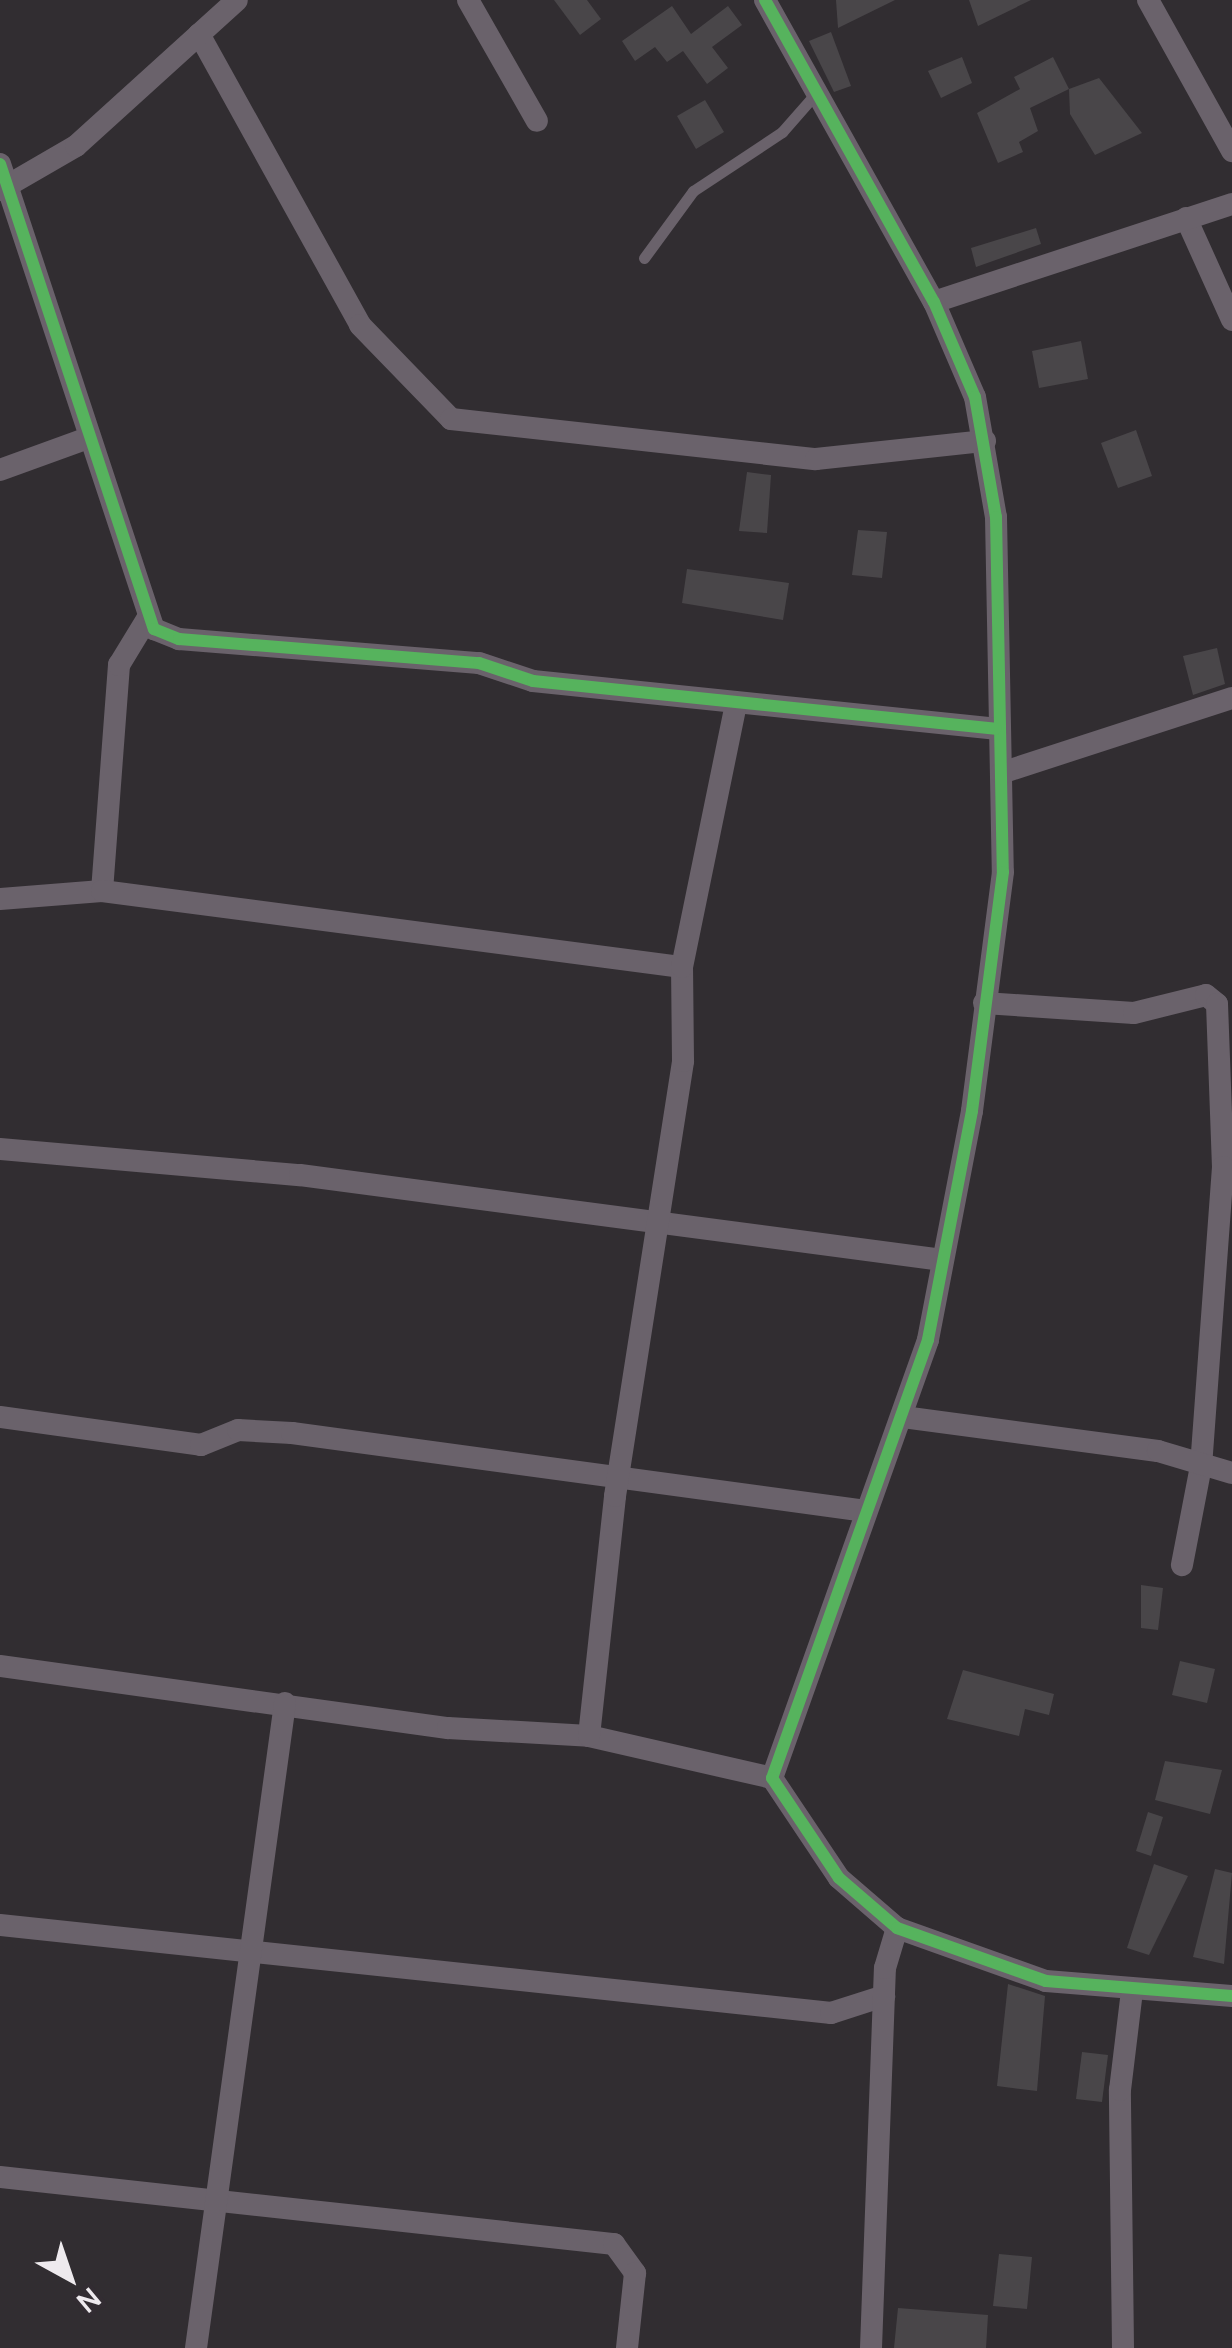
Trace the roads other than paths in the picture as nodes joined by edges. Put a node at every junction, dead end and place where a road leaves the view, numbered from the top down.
1 (237, 0) edge
2 (468, 0) edge
3 (1148, 0) edge
4 (772, 2) edge
5 (199, 34) junction
6 (818, 91) junction
7 (536, 122) dead end
8 (1232, 151) edge
9 (0, 164) edge
10 (4, 188) edge
11 (1232, 204) edge
12 (1186, 218) junction
13 (644, 258) dead end
14 (934, 302) junction
15 (1232, 320) edge
16 (88, 438) junction
17 (986, 442) junction
18 (0, 470) edge
19 (147, 619) junction
20 (1232, 698) edge
21 (736, 704) junction
22 (996, 729) junction
23 (1001, 773) junction
24 (102, 890) junction
25 (0, 900) edge
26 (682, 967) junction
27 (984, 1003) junction
28 (0, 1150) edge
29 (1227, 1169) edge
30 (663, 1218) junction
31 (942, 1260) junction
32 (904, 1416) junction
33 (0, 1417) edge
34 (1202, 1466) junction
35 (1232, 1472) edge
36 (620, 1478) junction
37 (866, 1511) junction
38 (1182, 1565) dead end
39 (0, 1666) edge
40 (285, 1704) junction
41 (589, 1736) junction
42 (772, 1778) junction
43 (0, 1925) edge
44 (897, 1928) junction
45 (248, 1953) junction
46 (1132, 1991) junction
47 (884, 1996) junction
48 (1232, 1996) edge
49 (0, 2177) edge
50 (213, 2200) junction
51 (196, 2348) edge
52 (627, 2348) edge
53 (871, 2348) edge
54 (1123, 2348) edge

1 - 5 street
2 - 7 street
3 - 8 street
4 - 6 street
5 - 10 street
5 - 17 street
6 - 13 lane
6 - 14 street
9 - 10 street
10 - 16 street
11 - 12 street
12 - 14 street
12 - 15 street
14 - 17 street
16 - 18 street
16 - 19 street
17 - 22 street
19 - 21 street
19 - 24 street
20 - 23 street
21 - 22 street
21 - 26 street
22 - 23 street
23 - 27 street
24 - 25 street
24 - 26 street
26 - 30 street
27 - 29 street
27 - 31 street
28 - 30 street
29 - 34 street
30 - 31 street
30 - 36 street
31 - 32 street
32 - 34 street
32 - 37 street
33 - 36 street
34 - 35 street
34 - 38 street
36 - 37 street
36 - 41 street
37 - 42 street
39 - 40 street
40 - 41 street
40 - 45 street
41 - 42 street
42 - 44 street
43 - 45 street
44 - 46 street
44 - 47 street
45 - 47 street
45 - 50 street
46 - 48 street
46 - 54 street
47 - 53 street
49 - 50 street
50 - 51 street
50 - 52 street

